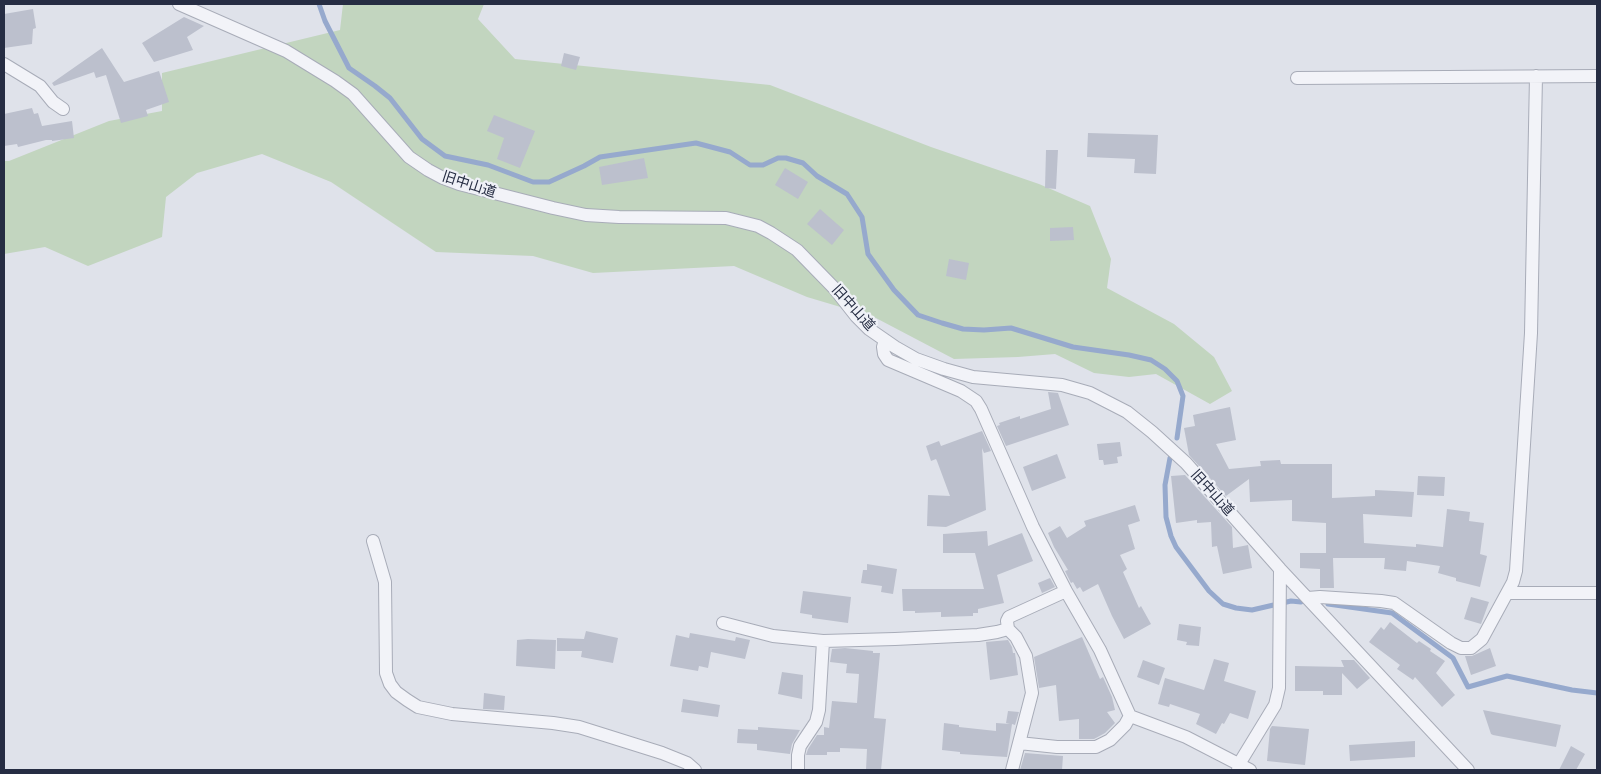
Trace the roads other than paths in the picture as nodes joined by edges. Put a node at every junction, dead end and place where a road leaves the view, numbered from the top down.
1 (179, 4) edge
2 (4, 64) edge
3 (1536, 76) junction
4 (1597, 76) edge
5 (1297, 78) dead end
6 (63, 109) dead end
7 (885, 340) junction
8 (373, 541) dead end
9 (1280, 569) junction
10 (1066, 591) junction
11 (1508, 593) junction
12 (1597, 593) edge
13 (1308, 598) junction
14 (723, 623) dead end
15 (1008, 628) junction
16 (823, 641) junction
17 (1130, 716) junction
18 (1019, 744) junction
19 (1242, 768) edge
20 (695, 770) edge
21 (798, 770) edge
22 (1012, 770) edge
23 (1468, 770) edge

1 - 7 street, 旧中山道
2 - 6 street
3 - 4 street
3 - 5 street
3 - 11 street
7 - 9 street, 旧中山道
7 - 10 street
8 - 20 street
9 - 13 street, 旧中山道
9 - 19 street
10 - 15 street
10 - 17 street
11 - 12 street
11 - 13 street
13 - 23 street, 旧中山道
14 - 16 street
15 - 16 street
15 - 18 street
16 - 21 street
17 - 18 street
17 - 19 street
18 - 22 street

